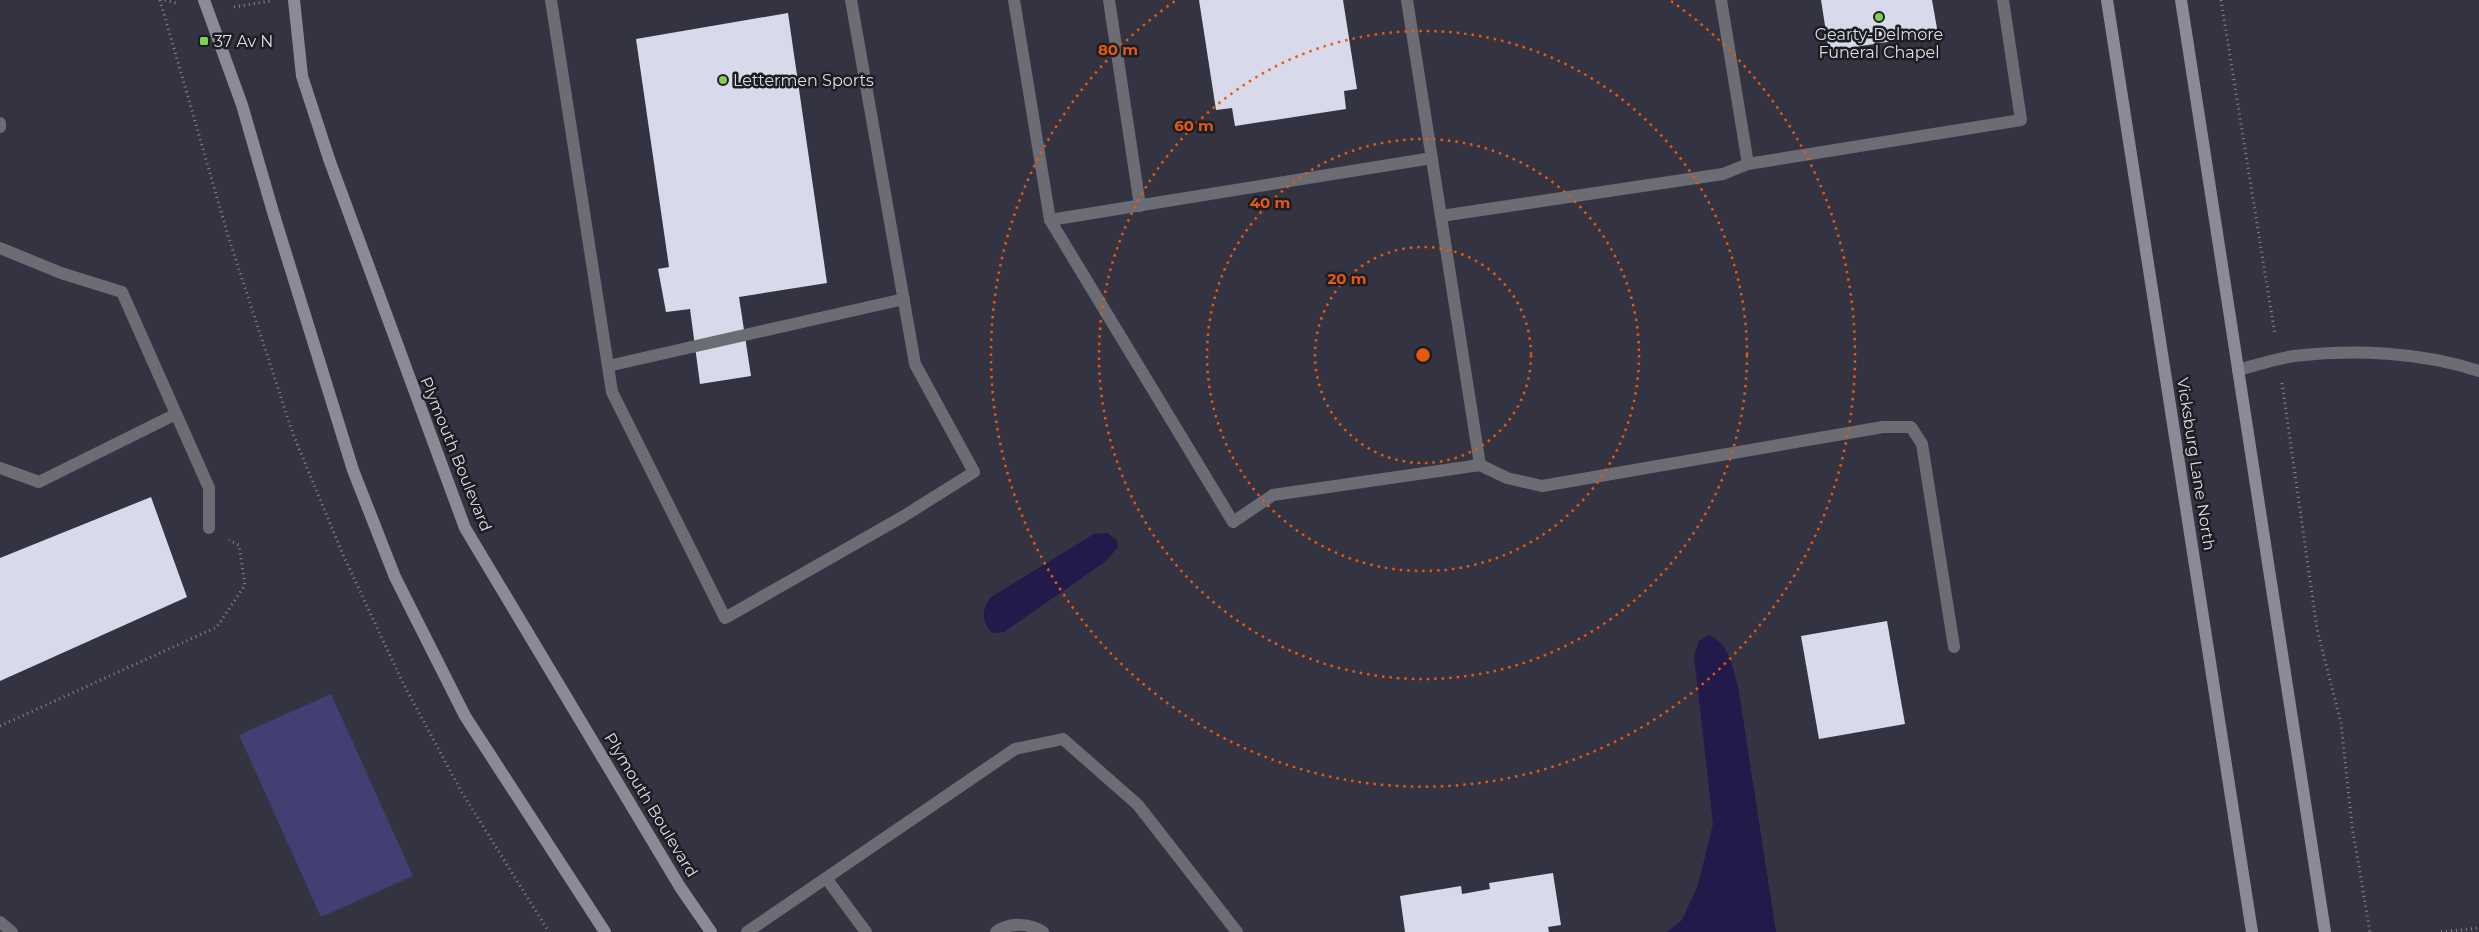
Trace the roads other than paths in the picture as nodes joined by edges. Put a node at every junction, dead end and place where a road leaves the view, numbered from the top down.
1 (204, 0) edge
2 (294, 0) edge
3 (550, 0) edge
4 (851, 0) edge
5 (1014, 0) edge
6 (1109, 0) edge
7 (1407, 0) edge
8 (1721, 0) edge
9 (2003, 0) edge
10 (2107, 0) edge
11 (2180, 0) edge
12 (1432, 158) junction
13 (1748, 164) junction
14 (1140, 206) junction
15 (1441, 216) junction
16 (1050, 220) junction
17 (0, 248) edge
18 (904, 299) junction
19 (608, 366) junction
20 (2238, 370) junction
21 (2479, 371) edge
22 (176, 414) junction
23 (1480, 465) junction
24 (0, 468) edge
25 (209, 528) road end
26 (1954, 647) dead end
27 (826, 878) junction
28 (0, 922) edge
29 (12, 932) edge
30 (605, 932) edge
31 (711, 932) edge
32 (747, 932) edge
33 (866, 932) edge
34 (996, 932) edge
35 (1043, 932) edge
36 (1237, 932) edge
37 (2252, 932) edge
38 (2325, 932) edge

1 - 30 street
2 - 31 street, Plymouth Boulevard
3 - 19 street
4 - 18 street
5 - 16 street
6 - 14 street
7 - 12 street
8 - 13 street
9 - 13 street
10 - 37 street, Vicksburg Lane North
11 - 20 street
12 - 14 street
12 - 15 street
13 - 15 street
14 - 16 street
15 - 23 street
16 - 23 street
17 - 22 street
18 - 19 street
18 - 19 street
20 - 21 street
20 - 38 street
22 - 24 street
22 - 25 street
23 - 26 street
27 - 32 street
27 - 33 street
27 - 36 street
28 - 29 street
34 - 35 street

